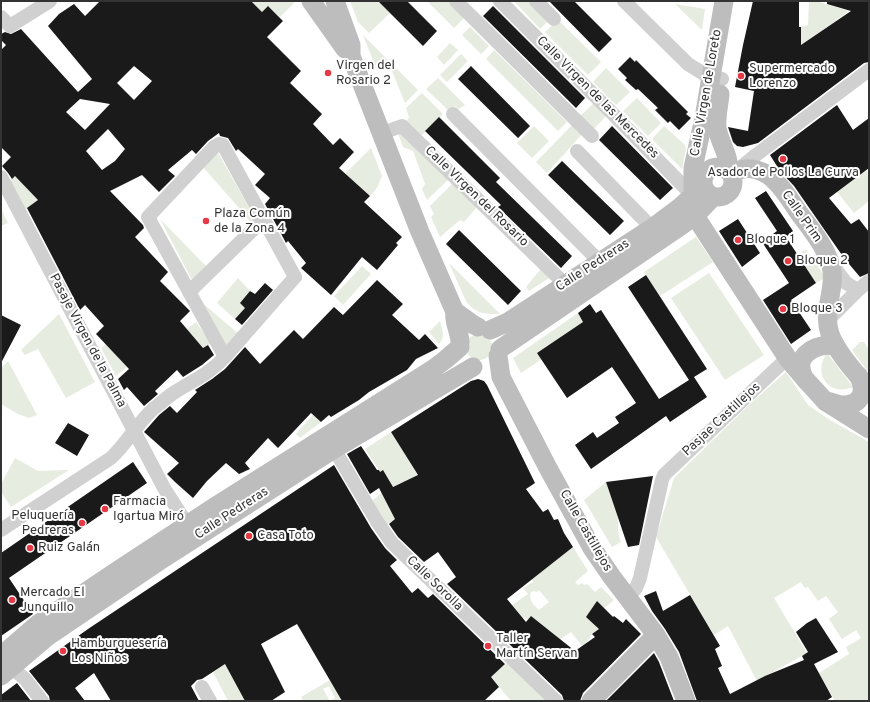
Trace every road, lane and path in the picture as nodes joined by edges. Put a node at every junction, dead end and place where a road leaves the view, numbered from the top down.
1 (50, 1) edge
2 (311, 1) edge
3 (335, 1) edge
4 (456, 1) edge
5 (500, 1) edge
6 (536, 1) edge
7 (624, 1) edge
8 (724, 1) edge
9 (735, 1) edge
10 (554, 19) dead end
11 (4, 25) edge
12 (351, 56) junction
13 (869, 70) edge
14 (717, 78) junction
15 (453, 114) dead end
16 (382, 133) junction
17 (592, 136) dead end
18 (577, 151) dead end
19 (746, 168) junction
20 (1, 177) edge
21 (701, 186) junction
22 (695, 216) junction
23 (264, 219) junction
24 (652, 228) junction
25 (828, 260) junction
26 (598, 263) junction
27 (565, 284) junction
28 (864, 286) edge
29 (189, 292) junction
30 (455, 312) junction
31 (827, 321) junction
32 (484, 329) junction
33 (460, 344) junction
34 (837, 348) junction
35 (225, 357) junction
36 (788, 359) junction
37 (489, 360) junction
38 (804, 378) junction
39 (863, 382) edge
40 (824, 400) junction
41 (869, 429) edge
42 (134, 430) junction
43 (334, 449) junction
44 (174, 505) junction
45 (210, 510) junction
46 (1, 530) edge
47 (192, 531) junction
48 (628, 597) junction
49 (656, 635) junction
50 (4, 665) edge
51 (202, 686) dead end
52 (42, 701) edge
53 (210, 701) edge
54 (556, 701) edge
55 (591, 701) edge
56 (686, 701) edge

1 - 11 street
2 - 12 main road
3 - 12 main road
4 - 17 street
5 - 21 street, Calle Virgen de las Mercedes
6 - 10 street, Calle Virgen de las Mercedes
7 - 14 street
8 - 14 main road, Calle Virgen de Loreto
9 - 14 main road, Calle Virgen de Loreto
12 - 16 main road
13 - 19 street
14 - 19 main road, Calle Virgen de Loreto
14 - 21 main road, Calle Virgen de Loreto
15 - 26 street
16 - 27 street, Calle Virgen del Rosario
16 - 30 main road
18 - 24 street
19 - 21 main road
19 - 21 main road
19 - 25 main road, Calle Prim
20 - 42 street, Pasaje Virgen de la Palma
21 - 22 main road
21 - 24 main road, Calle Pedreras
22 - 36 main road
22 - 37 main road, Calle Pedreras
23 - 29 street
23 - 29 street
23 - 35 street
24 - 26 main road, Calle Pedreras
25 - 28 street
25 - 31 main road, Calle Prim
26 - 27 main road, Calle Pedreras
27 - 32 main road, Calle Pedreras
28 - 31 street
29 - 35 street
30 - 32 main road
30 - 33 main road
31 - 34 main road, Calle Prim
32 - 33 main road
32 - 37 main road
33 - 37 main road
33 - 45 main road, Calle Pedreras
34 - 38 main road
34 - 39 main road, Calle Prim
35 - 42 street
36 - 38 main road
36 - 48 street, Pasjae Castillejos
37 - 43 main road, Calle Pedreras
37 - 48 main road, Calle Castillejos
38 - 40 main road
39 - 40 main road, Calle Prim
40 - 41 main road
42 - 44 street, Pasaje Virgen de la Palma
42 - 46 street
43 - 47 main road, Calle Pedreras
43 - 54 street, Calle Sorolla
44 - 45 street
44 - 47 street, Pasaje Virgen de la Palma
45 - 47 main road, Calle Pedreras
47 - 50 main road, Calle Pedreras
48 - 49 main road, Calle Castillejos
49 - 55 main road
49 - 56 main road, Calle Castillejos
50 - 52 street
51 - 53 street

